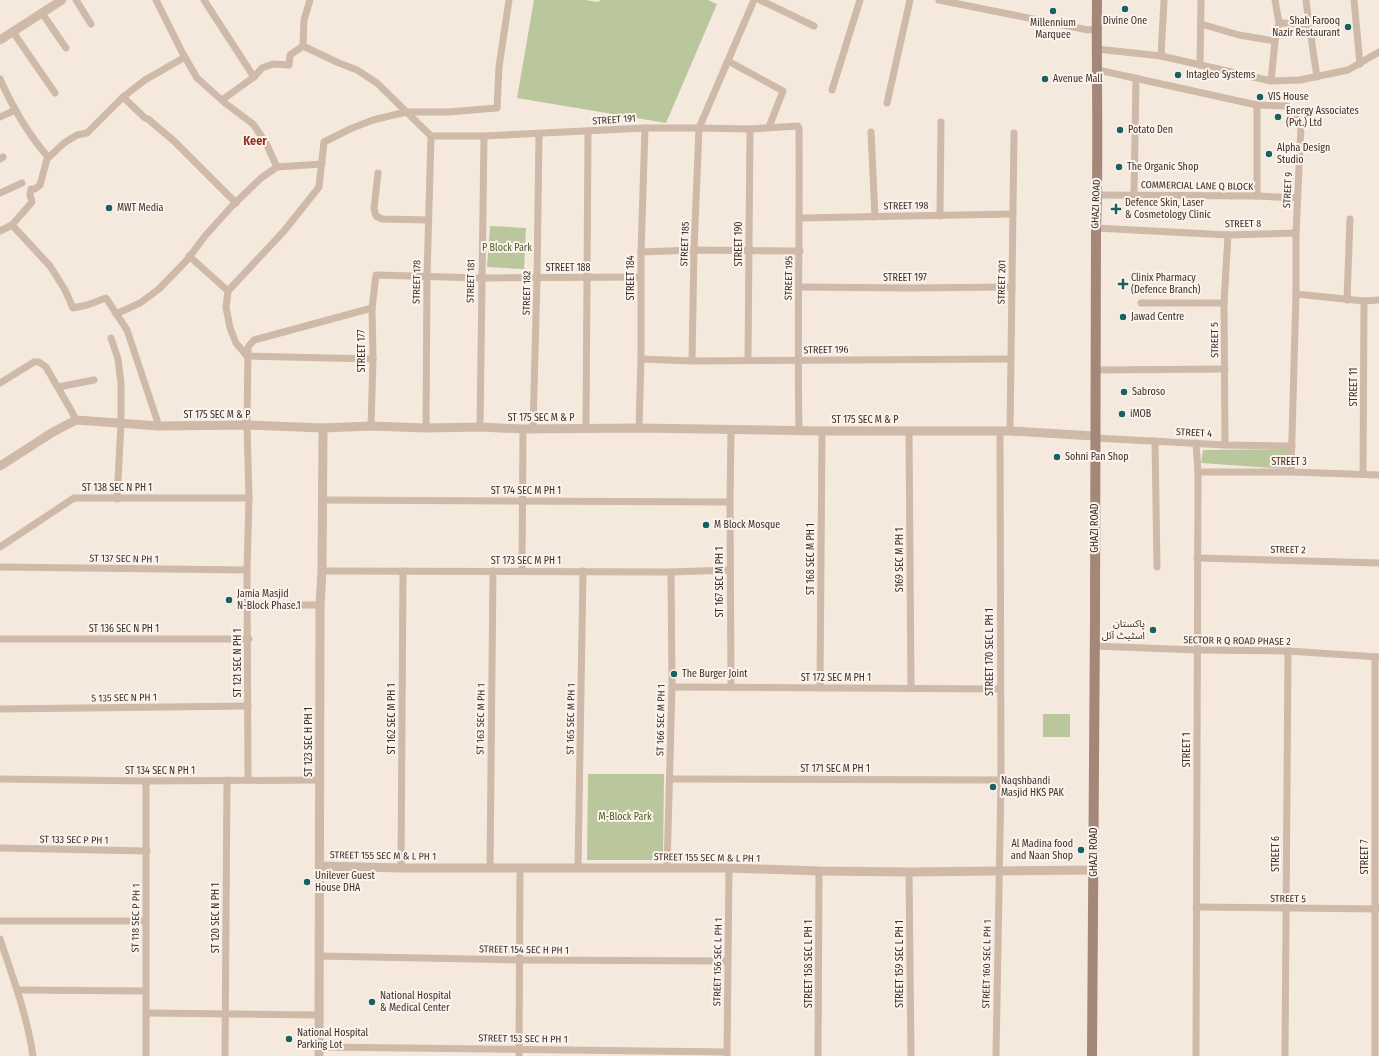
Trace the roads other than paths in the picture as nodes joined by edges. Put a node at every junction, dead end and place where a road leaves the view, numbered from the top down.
1 (62, 0) edge
2 (76, 0) edge
3 (156, 0) edge
4 (204, 0) edge
5 (310, 0) edge
6 (509, 0) edge
7 (754, 0) edge
8 (760, 0) edge
9 (860, 0) edge
10 (910, 0) edge
11 (942, 0) edge
12 (1097, 0) edge
13 (1164, 0) edge
14 (1201, 0) edge
15 (1275, 0) edge
16 (1306, 0) edge
17 (1354, 0) edge
18 (42, 13) junction
19 (1279, 23) junction
20 (91, 24) dead end
21 (1201, 24) junction
22 (1309, 24) junction
23 (814, 26) dead end
24 (1097, 29) junction
25 (13, 32) junction
26 (0, 40) edge
27 (1275, 41) junction
28 (303, 46) junction
29 (66, 48) dead end
30 (1097, 49) junction
31 (1379, 52) edge
32 (1161, 56) junction
33 (186, 57) junction
34 (728, 61) junction
35 (1200, 64) junction
36 (1360, 64) junction
37 (1098, 70) junction
38 (254, 77) junction
39 (1136, 78) junction
40 (1317, 78) junction
41 (0, 79) edge
42 (1271, 80) junction
43 (832, 90) dead end
44 (55, 94) dead end
45 (123, 97) junction
46 (222, 100) junction
47 (887, 102) dead end
48 (1257, 105) junction
49 (15, 110) junction
50 (406, 112) junction
51 (0, 117) edge
52 (941, 122) dead end
53 (798, 126) joint
54 (769, 127) junction
55 (645, 128) junction
56 (699, 128) junction
57 (750, 129) junction
58 (588, 132) junction
59 (871, 132) dead end
60 (1014, 133) dead end
61 (538, 134) junction
62 (430, 136) junction
63 (484, 136) junction
64 (48, 157) junction
65 (322, 164) junction
66 (277, 167) junction
67 (378, 173) dead end
68 (22, 183) dead end
69 (0, 193) edge
70 (1097, 195) junction
71 (1134, 195) junction
72 (1257, 196) junction
73 (1297, 198) junction
74 (236, 203) junction
75 (1013, 214) junction
76 (940, 216) junction
77 (875, 217) junction
78 (800, 218) junction
79 (1350, 219) dead end
80 (428, 220) junction
81 (12, 225) junction
82 (1096, 228) junction
83 (0, 231) edge
84 (1296, 233) junction
85 (1228, 235) junction
86 (694, 250) junction
87 (749, 250) junction
88 (800, 251) junction
89 (641, 252) junction
90 (189, 256) junction
91 (376, 275) joint
92 (427, 277) junction
93 (641, 277) junction
94 (481, 278) junction
95 (537, 278) junction
96 (588, 278) junction
97 (799, 287) junction
98 (1012, 287) junction
99 (228, 292) junction
100 (1296, 294) junction
101 (1347, 300) junction
102 (1379, 300) edge
103 (1364, 301) junction
104 (1140, 303) dead end
105 (1224, 303) junction
106 (372, 308) junction
107 (116, 314) junction
108 (111, 338) dead end
109 (247, 356) junction
110 (373, 359) junction
111 (641, 359) junction
112 (1010, 359) junction
113 (748, 360) junction
114 (798, 360) junction
115 (692, 361) junction
116 (1225, 369) junction
117 (1095, 370) junction
118 (94, 380) dead end
119 (0, 383) edge
120 (58, 387) junction
121 (76, 420) junction
122 (122, 424) junction
123 (247, 425) junction
124 (160, 426) junction
125 (371, 426) junction
126 (480, 427) junction
127 (323, 428) junction
128 (426, 428) junction
129 (639, 428) junction
130 (523, 429) junction
131 (533, 429) junction
132 (586, 429) junction
133 (732, 429) junction
134 (799, 430) junction
135 (822, 431) junction
136 (909, 431) junction
137 (1010, 431) junction
138 (1000, 432) junction
139 (1094, 437) junction
140 (1155, 441) junction
141 (1196, 443) junction
142 (1225, 445) junction
143 (1292, 446) junction
144 (0, 466) edge
145 (1198, 472) junction
146 (1291, 472) junction
147 (1363, 474) junction
148 (1379, 475) edge
149 (249, 498) junction
150 (117, 499) junction
151 (323, 500) junction
152 (522, 501) junction
153 (730, 502) junction
154 (0, 547) edge
155 (1197, 558) junction
156 (1379, 563) edge
157 (0, 567) edge
158 (1157, 567) dead end
159 (247, 570) junction
160 (730, 570) junction
161 (322, 571) junction
162 (403, 571) junction
163 (493, 571) junction
164 (522, 571) junction
165 (583, 571) junction
166 (671, 572) junction
167 (248, 605) junction
168 (320, 605) junction
169 (0, 639) edge
170 (249, 639) junction
171 (1094, 646) junction
172 (1197, 650) junction
173 (1288, 651) junction
174 (1377, 657) edge
175 (672, 687) junction
176 (731, 687) junction
177 (820, 688) junction
178 (910, 688) junction
179 (1000, 689) junction
180 (248, 706) junction
181 (0, 709) edge
182 (0, 778) edge
183 (670, 779) junction
184 (227, 780) junction
185 (248, 780) junction
186 (320, 780) junction
187 (1001, 780) junction
188 (146, 781) junction
189 (0, 848) edge
190 (147, 851) junction
191 (320, 866) junction
192 (578, 867) junction
193 (402, 868) junction
194 (490, 868) junction
195 (520, 868) junction
196 (667, 868) junction
197 (729, 868) junction
198 (1094, 870) junction
199 (819, 871) junction
200 (909, 872) junction
201 (999, 872) junction
202 (1196, 907) junction
203 (1286, 909) junction
204 (1377, 909) edge
205 (0, 921) edge
206 (146, 921) junction
207 (0, 938) edge
208 (319, 956) junction
209 (521, 960) junction
210 (728, 961) junction
211 (18, 990) junction
212 (145, 991) junction
213 (147, 1013) junction
214 (225, 1014) junction
215 (318, 1015) junction
216 (319, 1052) edge
217 (519, 1052) edge
218 (727, 1054) edge
219 (33, 1056) edge
220 (146, 1056) edge
221 (225, 1056) edge
222 (818, 1056) edge
223 (911, 1056) edge
224 (996, 1056) edge
225 (1092, 1056) edge
226 (1196, 1056) edge
227 (1285, 1056) edge
228 (1375, 1056) edge

1 - 18 street
2 - 20 street
3 - 33 street
4 - 38 street
5 - 28 street
6 - 50 street
7 - 34 street
8 - 23 street
9 - 43 street
10 - 47 street
11 - 24 street
12 - 24 main road, GHAZI ROAD
13 - 32 street
14 - 21 street
15 - 19 street
16 - 22 street
17 - 36 street
18 - 25 street
18 - 29 street
19 - 22 street
19 - 27 street
21 - 27 street
21 - 35 street
22 - 40 street
24 - 30 main road, GHAZI ROAD
25 - 26 street
25 - 44 street
27 - 42 street
28 - 38 street
28 - 50 street
30 - 32 street
30 - 37 main road, GHAZI ROAD
31 - 36 street
32 - 35 street
33 - 45 street
33 - 46 street
34 - 54 street
34 - 56 street
35 - 42 street
36 - 40 street
37 - 39 street, STREET 9
37 - 70 main road, GHAZI ROAD
38 - 46 street
39 - 48 street, STREET 9
39 - 71 street
40 - 42 street
41 - 49 street
45 - 64 street
45 - 74 street
46 - 66 street
48 - 72 street
48 - 73 street, STREET 9
49 - 51 street
49 - 64 street
50 - 62 street
50 - 65 street
52 - 76 street
53 - 54 street, STREET 191
53 - 78 street, STREET 195
54 - 57 street, STREET 191
55 - 56 street, STREET 191
55 - 58 street, STREET 191
55 - 89 street, STREET 184
56 - 57 street, STREET 191
56 - 86 street, STREET 185
57 - 87 street, STREET 190
58 - 61 street, STREET 191
58 - 96 street
59 - 77 street
60 - 75 street, STREET 201
61 - 63 street, STREET 191
61 - 95 street, STREET 182
62 - 63 street, STREET 191
62 - 80 street, STREET 178
63 - 94 street, STREET 181
64 - 81 street
65 - 66 street
65 - 99 street
66 - 74 street
67 - 80 street
68 - 69 street
70 - 71 street, COMMERCIAL LANE Q BLOCK
70 - 82 main road, GHAZI ROAD
71 - 72 street, COMMERCIAL LANE Q BLOCK
72 - 73 street, COMMERCIAL LANE Q BLOCK
73 - 84 street, STREET 9
74 - 90 street
75 - 76 street, STREET 198
75 - 98 street, STREET 201
76 - 77 street, STREET 198
77 - 78 street, STREET 198
78 - 88 street, STREET 195
79 - 101 street
80 - 92 street, STREET 178
81 - 83 street
81 - 107 street
82 - 85 street, STREET 8
82 - 117 main road, GHAZI ROAD
84 - 85 street, STREET 8
84 - 100 street, STREET 9
85 - 105 street, STREET 5
86 - 87 street
86 - 89 street
86 - 115 street, STREET 185
87 - 88 street
87 - 113 street, STREET 190
88 - 97 street, STREET 195
89 - 93 street, STREET 184
90 - 99 street
90 - 107 street
91 - 92 street, STREET 188
91 - 106 street, STREET 177
92 - 94 street, STREET 188
92 - 128 street, STREET 178
93 - 96 street, STREET 188
93 - 111 street, STREET 184
94 - 95 street, STREET 188
94 - 126 street, STREET 181
95 - 96 street, STREET 188
95 - 131 street, STREET 182
96 - 132 street
97 - 98 street, STREET 197
97 - 114 street, STREET 195
98 - 112 street, STREET 201
99 - 109 street
100 - 101 street
100 - 143 street, STREET 9
101 - 103 street
102 - 103 street
103 - 147 street, STREET 11
104 - 105 street
105 - 116 street, STREET 5
106 - 109 street
106 - 110 street, STREET 177
107 - 124 street
108 - 122 street
109 - 110 street
109 - 123 street, ST 121 SEC N PH 1
110 - 125 street, STREET 177
111 - 115 street, STREET 196
111 - 129 street, STREET 184
112 - 114 street, STREET 196
112 - 137 street, STREET 201
113 - 114 street, STREET 196
113 - 115 street, STREET 196
114 - 134 street, STREET 195
116 - 117 street
116 - 142 street, STREET 5
117 - 139 main road, GHAZI ROAD
118 - 120 street
119 - 120 street
120 - 121 street
121 - 122 street, ST 175 SEC M & P
121 - 144 street
122 - 124 street, ST 175 SEC M & P
122 - 150 street
123 - 124 street, ST 175 SEC M & P
123 - 127 street, ST 175 SEC M & P
123 - 149 street, ST 121 SEC N PH 1
125 - 127 street, ST 175 SEC M & P
125 - 128 street, ST 175 SEC M & P
126 - 128 street, ST 175 SEC M & P
126 - 130 street, ST 175 SEC M & P
127 - 151 street, ST 123 SEC H PH 1
129 - 132 street, ST 175 SEC M & P
129 - 133 street, ST 175 SEC M & P
130 - 131 street, ST 175 SEC M & P
130 - 152 street
131 - 132 street, ST 175 SEC M & P
133 - 134 street, ST 175 SEC M & P
133 - 153 street, ST 167 SEC M PH 1
134 - 135 street, ST 175 SEC M & P
135 - 136 street, ST 175 SEC M & P
135 - 177 street, ST 168 SEC M PH 1
136 - 138 street, ST 175 SEC M & P
136 - 178 street, S169 SEC M PH 1
137 - 138 street, ST 175 SEC M & P
137 - 139 street, ST 175 SEC M & P
138 - 179 street, STREET 170 SEC L PH 1
139 - 140 street, STREET 4
139 - 171 main road, GHAZI ROAD
140 - 141 street, STREET 4
140 - 158 street
141 - 142 street, STREET 4
141 - 145 street, STREET 1
142 - 143 street, STREET 4
143 - 146 street, STREET 9
145 - 146 street, STREET 3
145 - 155 street, STREET 1
146 - 147 street, STREET 3
147 - 148 street, STREET 3
149 - 150 street, ST 138 SEC N PH 1
149 - 159 street, ST 121 SEC N PH 1
150 - 154 street, ST 138 SEC N PH 1
151 - 152 street, ST 174 SEC M PH 1
151 - 161 street, ST 123 SEC H PH 1
152 - 153 street, ST 174 SEC M PH 1
152 - 164 street
153 - 160 street, ST 167 SEC M PH 1
155 - 156 street, STREET 2
155 - 172 street, STREET 1
157 - 159 street, ST 137 SEC N PH 1
159 - 167 street, ST 121 SEC N PH 1
160 - 166 street, ST 173 SEC M PH 1
160 - 176 street, ST 167 SEC M PH 1
161 - 162 street, ST 173 SEC M PH 1
161 - 168 street, ST 123 SEC H PH 1
162 - 163 street, ST 173 SEC M PH 1
162 - 193 street, ST 162 SEC M PH 1
163 - 164 street, ST 173 SEC M PH 1
163 - 194 street, ST 163 SEC M PH 1
164 - 165 street, ST 173 SEC M PH 1
165 - 166 street, ST 173 SEC M PH 1
165 - 192 street, ST 165 SEC M PH 1
166 - 175 street, ST 166 SEC M PH 1
167 - 168 street
167 - 170 street, ST 121 SEC N PH 1
168 - 186 street, ST 123 SEC H PH 1
169 - 170 street, ST 136 SEC N PH 1
170 - 180 street, ST 121 SEC N PH 1
171 - 172 street, SECTOR R Q ROAD PHASE 2
171 - 198 main road, GHAZI ROAD
172 - 173 street, SECTOR R Q ROAD PHASE 2
172 - 202 street, STREET 1
173 - 174 street, SECTOR R Q ROAD PHASE 2
173 - 203 street, STREET 6
174 - 204 street, STREET 7
175 - 176 street, ST 172 SEC M PH 1
175 - 183 street, ST 166 SEC M PH 1
176 - 177 street, ST 172 SEC M PH 1
177 - 178 street, ST 172 SEC M PH 1
178 - 179 street, ST 172 SEC M PH 1
179 - 187 street, STREET 170 SEC L PH 1
180 - 181 street, S 135 SEC N PH 1
180 - 185 street, ST 121 SEC N PH 1
182 - 188 street, ST 134 SEC N PH 1
183 - 187 street, ST 171 SEC M PH 1
183 - 196 street, ST 166 SEC M PH 1
184 - 185 street, ST 134 SEC N PH 1
184 - 188 street, ST 134 SEC N PH 1
184 - 214 street, ST 120 SEC N PH 1
185 - 186 street, ST 134 SEC N PH 1
186 - 191 street, ST 123 SEC H PH 1
187 - 201 street, STREET 170 SEC L PH 1
188 - 190 street, ST 118 SEC P PH 1
189 - 190 street, ST 133 SEC P PH 1
190 - 206 street, ST 118 SEC P PH 1
191 - 193 street, STREET 155 SEC M & L PH 1
191 - 208 street, ST 123 SEC H PH 1
192 - 195 street, STREET 155 SEC M & L PH 1
192 - 196 street, STREET 155 SEC M & L PH 1
193 - 194 street, STREET 155 SEC M & L PH 1
194 - 195 street, STREET 155 SEC M & L PH 1
195 - 209 street
196 - 197 street, STREET 155 SEC M & L PH 1
197 - 199 street, STREET 155 SEC M & L PH 1
197 - 210 street, STREET 156 SEC L PH 1
198 - 201 street, STREET 155 SEC M & L PH 1
198 - 225 main road, GHAZI ROAD
199 - 200 street, STREET 155 SEC M & L PH 1
199 - 222 street, STREET 158 SEC L PH 1
200 - 201 street, STREET 155 SEC M & L PH 1
200 - 223 street, STREET 159 SEC L PH 1
201 - 224 street, STREET 160 SEC L PH 1
202 - 203 street, STREET 5
202 - 226 street, STREET 1
203 - 204 street, STREET 5
203 - 227 street, STREET 6
204 - 228 street, STREET 7
205 - 206 street
206 - 212 street, ST 118 SEC P PH 1
207 - 211 street
208 - 209 street, STREET 154 SEC H PH 1
208 - 215 street, ST 123 SEC H PH 1
209 - 210 street, STREET 154 SEC H PH 1
209 - 217 street
210 - 218 street, STREET 156 SEC L PH 1
211 - 212 street
211 - 219 street
212 - 213 street, ST 118 SEC P PH 1
213 - 214 street
213 - 220 street, ST 118 SEC P PH 1
214 - 215 street
214 - 221 street, ST 120 SEC N PH 1
215 - 216 street, ST 123 SEC H PH 1
216 - 217 street, STREET 153 SEC H PH 1
217 - 218 street, STREET 153 SEC H PH 1

